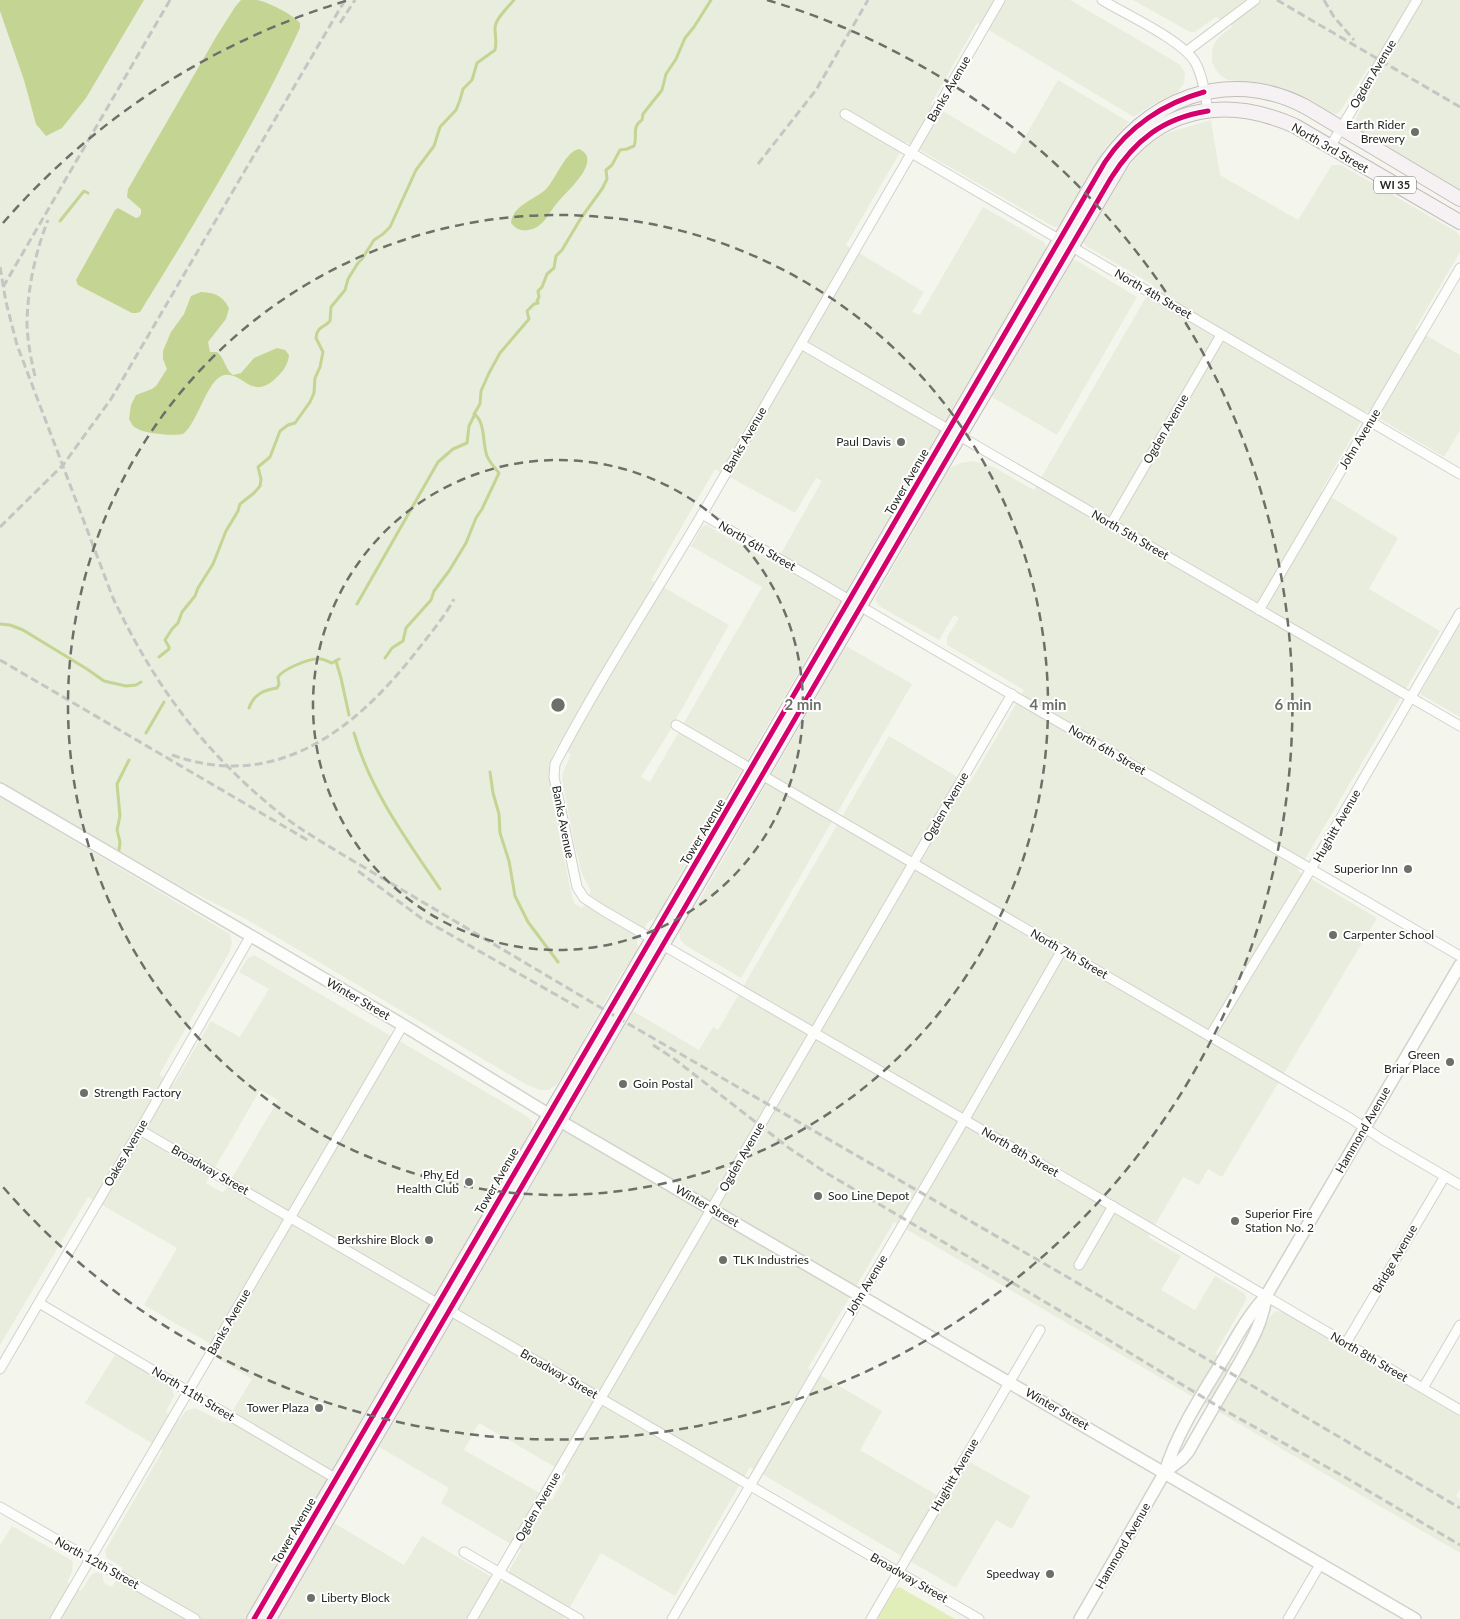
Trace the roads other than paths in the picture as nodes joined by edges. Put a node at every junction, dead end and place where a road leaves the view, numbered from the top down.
1 (1000, 0) edge
2 (1102, 0) edge
3 (1256, 0) edge
4 (1417, 0) edge
5 (1186, 51) junction
6 (1204, 92) junction
7 (1208, 111) junction
8 (845, 114) dead end
9 (1342, 127) junction
10 (1330, 147) junction
11 (912, 154) junction
12 (1460, 198) edge
13 (1460, 222) edge
14 (1065, 243) junction
15 (1460, 268) edge
16 (1222, 334) junction
17 (801, 344) junction
18 (1371, 422) junction
19 (954, 433) junction
20 (1460, 474) edge
21 (702, 514) junction
22 (1111, 524) junction
23 (855, 603) junction
24 (1259, 610) junction
25 (1460, 613) edge
26 (1012, 694) junction
27 (1410, 698) junction
28 (676, 725) dead end
29 (1460, 726) edge
30 (757, 772) junction
31 (0, 789) edge
32 (913, 863) junction
33 (1311, 869) junction
34 (580, 893) joint
35 (250, 936) junction
36 (657, 942) junction
37 (1062, 950) junction
38 (1460, 956) edge
39 (1460, 964) edge
40 (403, 1025) junction
41 (814, 1032) junction
42 (1210, 1036) junction
43 (554, 1117) junction
44 (964, 1120) junction
45 (1364, 1127) junction
46 (140, 1130) junction
47 (1445, 1176) junction
48 (1460, 1185) edge
49 (1114, 1206) junction
50 (712, 1209) junction
51 (290, 1217) junction
52 (1079, 1265) dead end
53 (861, 1295) junction
54 (1266, 1296) junction
55 (39, 1303) junction
56 (444, 1307) junction
57 (1460, 1325) edge
58 (1040, 1330) dead end
59 (1346, 1343) junction
60 (0, 1369) edge
61 (1010, 1382) junction
62 (1423, 1388) junction
63 (188, 1392) junction
64 (601, 1398) junction
65 (1460, 1410) edge
66 (1166, 1472) junction
67 (342, 1482) junction
68 (750, 1486) junction
69 (0, 1507) edge
70 (464, 1552) dead end
71 (90, 1560) junction
72 (1321, 1563) junction
73 (499, 1572) junction
74 (898, 1572) junction
75 (55, 1619) edge
76 (195, 1619) edge
77 (254, 1619) edge
78 (269, 1619) edge
79 (472, 1619) edge
80 (579, 1619) edge
81 (672, 1619) edge
82 (871, 1619) edge
83 (979, 1619) edge
84 (1080, 1619) edge
85 (1288, 1619) edge
86 (1415, 1619) edge

1 - 11 street, Banks Avenue
2 - 5 street
3 - 5 street
4 - 9 street, Ogden Avenue
5 - 6 street
6 - 7 street
6 - 9 main road, North 3rd Street / WI 35
6 - 14 main road, Tower Avenue / WI 35
7 - 10 main road, North 3rd Street / WI 35
7 - 14 main road, Tower Avenue / WI 35
8 - 11 street, North 4th Street
9 - 10 street, Ogden Avenue
9 - 12 main road, North 3rd Street / WI 35
10 - 13 main road, North 3rd Street / WI 35
11 - 14 street, North 4th Street
11 - 17 street, Banks Avenue
14 - 16 street, North 4th Street
14 - 19 main road, Tower Avenue / WI 35
15 - 18 street, John Avenue
16 - 18 street, North 4th Street
16 - 22 street, Ogden Avenue
17 - 19 street, North 5th Street
17 - 21 street, Banks Avenue
18 - 20 street, North 4th Street
18 - 24 street, John Avenue
19 - 22 street, North 5th Street
19 - 23 main road, Tower Avenue / WI 35
21 - 23 street, North 6th Street
21 - 34 street, Banks Avenue
22 - 24 street, North 5th Street
23 - 26 street, North 6th Street
23 - 30 main road, Tower Avenue / WI 35
24 - 27 street, North 5th Street
25 - 27 street, Hughitt Avenue
26 - 32 street, Ogden Avenue
26 - 33 street, North 6th Street
27 - 29 street, North 5th Street
27 - 33 street, Hughitt Avenue
28 - 30 street, North 7th Street
30 - 32 street, North 7th Street
30 - 36 main road, Tower Avenue / WI 35
31 - 35 street, Winter Street
32 - 37 street, North 7th Street
32 - 41 street, Ogden Avenue
33 - 38 street, North 6th Street
33 - 42 street, Hughitt Avenue
34 - 36 street, North 8th Street
35 - 40 street, Winter Street
35 - 46 street, Oakes Avenue
36 - 41 street, North 8th Street
36 - 43 main road, Tower Avenue / WI 35
37 - 42 street, North 7th Street
37 - 44 street, John Avenue
39 - 45 street, Hammond Avenue
40 - 43 street, Winter Street
40 - 51 street, Banks Avenue
41 - 44 street, North 8th Street
41 - 50 street, Ogden Avenue
42 - 45 street, North 7th Street
43 - 50 street, Winter Street
43 - 56 main road, Tower Avenue / WI 35
44 - 49 street, North 8th Street
44 - 53 street, John Avenue
45 - 47 street, North 7th Street
45 - 54 street, Hammond Avenue
46 - 51 street, Broadway Street
46 - 55 street, Oakes Avenue
47 - 48 street, North 7th Street
47 - 59 street, Bridge Avenue
49 - 52 street
49 - 54 street, North 8th Street
50 - 53 street, Winter Street
50 - 64 street, Ogden Avenue
51 - 56 street, Broadway Street
51 - 63 street, Banks Avenue
53 - 61 street, Winter Street
53 - 68 street, John Avenue
54 - 59 street, North 8th Street
54 - 66 street, Hammond Avenue
54 - 66 street, Hammond Avenue
55 - 60 street, Oakes Avenue
55 - 63 street, North 11th Street
56 - 64 street, Broadway Street
56 - 67 main road, Tower Avenue / WI 35
57 - 62 street
58 - 61 street, Hughitt Avenue
59 - 62 street, North 8th Street
61 - 66 street, Winter Street
61 - 74 street, Hughitt Avenue
62 - 65 street, North 8th Street
63 - 67 street, North 11th Street
63 - 71 street, Banks Avenue
64 - 68 street, Broadway Street
64 - 73 street, Ogden Avenue
66 - 72 street, Winter Street
66 - 84 street, Hammond Avenue
67 - 77 main road, Tower Avenue / WI 35
67 - 78 main road, Tower Avenue / WI 35
68 - 74 street, Broadway Street
68 - 81 street, John Avenue
69 - 71 street, North 12th Street
70 - 73 street
71 - 75 street, Banks Avenue
71 - 76 street, North 12th Street
72 - 85 street
72 - 86 street, Winter Street
73 - 79 street, Ogden Avenue
73 - 80 street
74 - 82 street, Hughitt Avenue
74 - 83 street, Broadway Street

